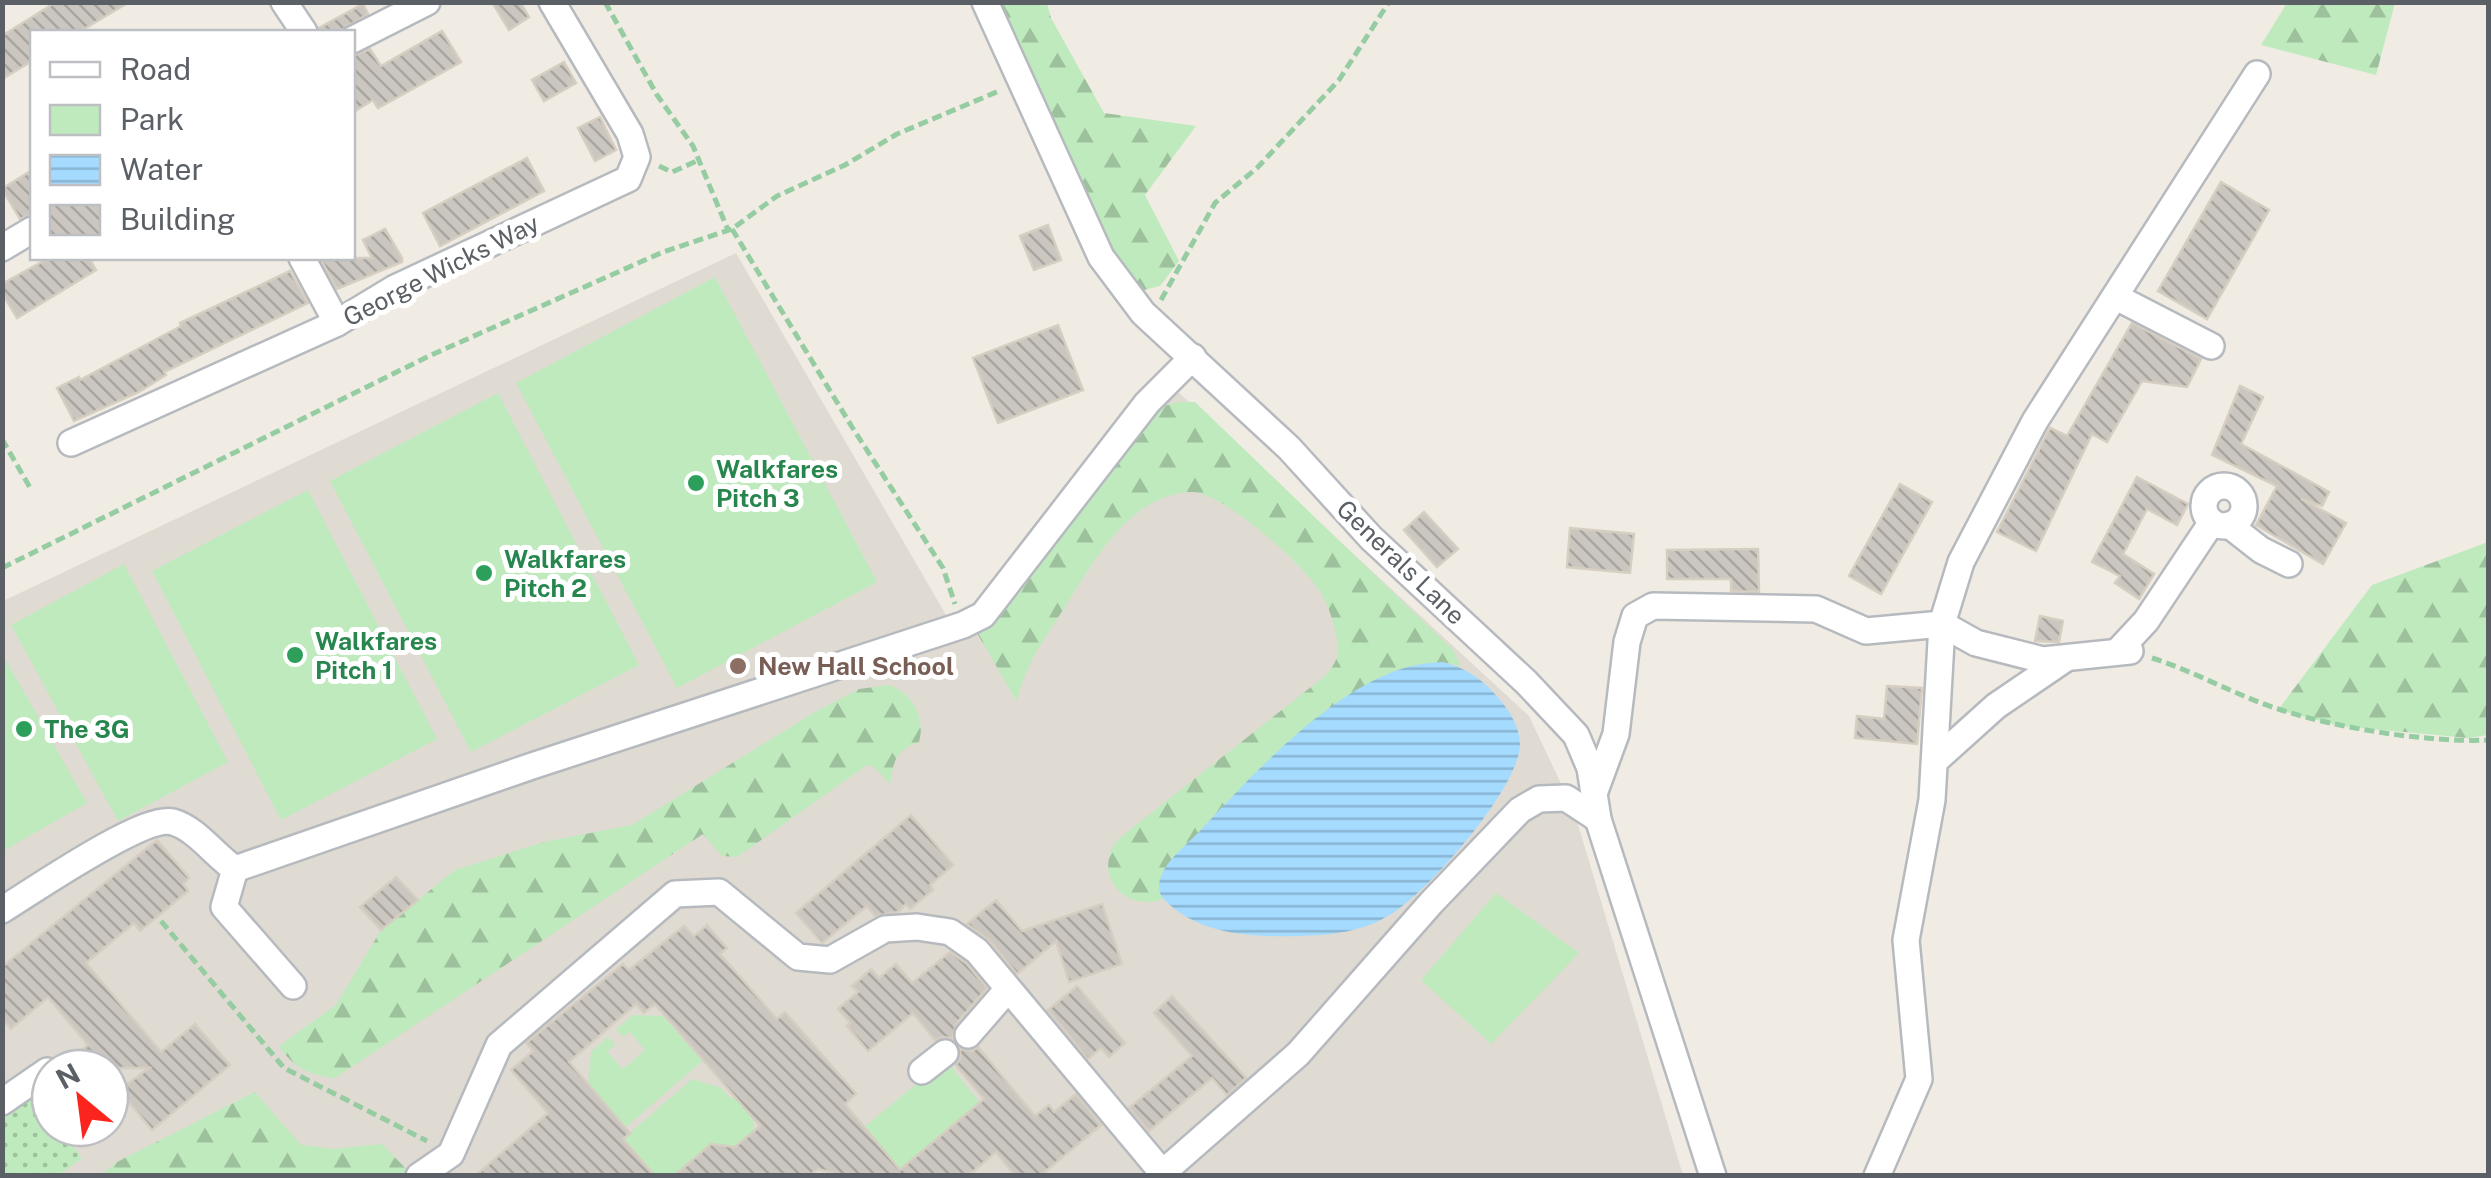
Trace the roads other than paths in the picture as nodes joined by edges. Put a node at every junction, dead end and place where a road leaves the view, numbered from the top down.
1 (284, 2) edge
2 (427, 2) edge
3 (552, 2) edge
4 (985, 2) edge
5 (303, 30) edge
6 (355, 38) edge
7 (2257, 74) dead end
8 (30, 231) edge
9 (2, 248) edge
10 (303, 260) edge
11 (2116, 297) junction
12 (337, 323) junction
13 (2211, 346) dead end
14 (1193, 357) junction
15 (71, 444) dead end
16 (2289, 564) dead end
17 (1942, 624) junction
18 (2006, 652) junction
19 (2065, 659) junction
20 (1996, 706) junction
21 (1936, 760) junction
22 (1596, 807) junction
23 (235, 869) junction
24 (2, 910) edge
25 (293, 986) dead end
26 (1008, 990) junction
27 (968, 1035) dead end
28 (946, 1053) dead end
29 (922, 1072) dead end
30 (30, 1083) edge
31 (2, 1102) edge
32 (1160, 1173) edge
33 (419, 1176) edge
34 (1713, 1176) edge
35 (1877, 1176) edge

1 - 5 street
2 - 6 street
3 - 12 street, George Wicks Way
4 - 14 street, Generals Lane
7 - 11 street
8 - 9 street
10 - 12 street
11 - 13 street
11 - 17 street
12 - 15 street, George Wicks Way
14 - 22 street, Generals Lane
14 - 23 street
16 - 19 street
17 - 18 street
17 - 21 street
17 - 22 street
18 - 19 street
18 - 20 street
19 - 20 street
20 - 21 street
21 - 35 street
22 - 32 street
22 - 34 street, Generals Lane
23 - 24 street
23 - 25 street
26 - 27 street
26 - 32 street
26 - 33 street
28 - 29 street
30 - 31 street

